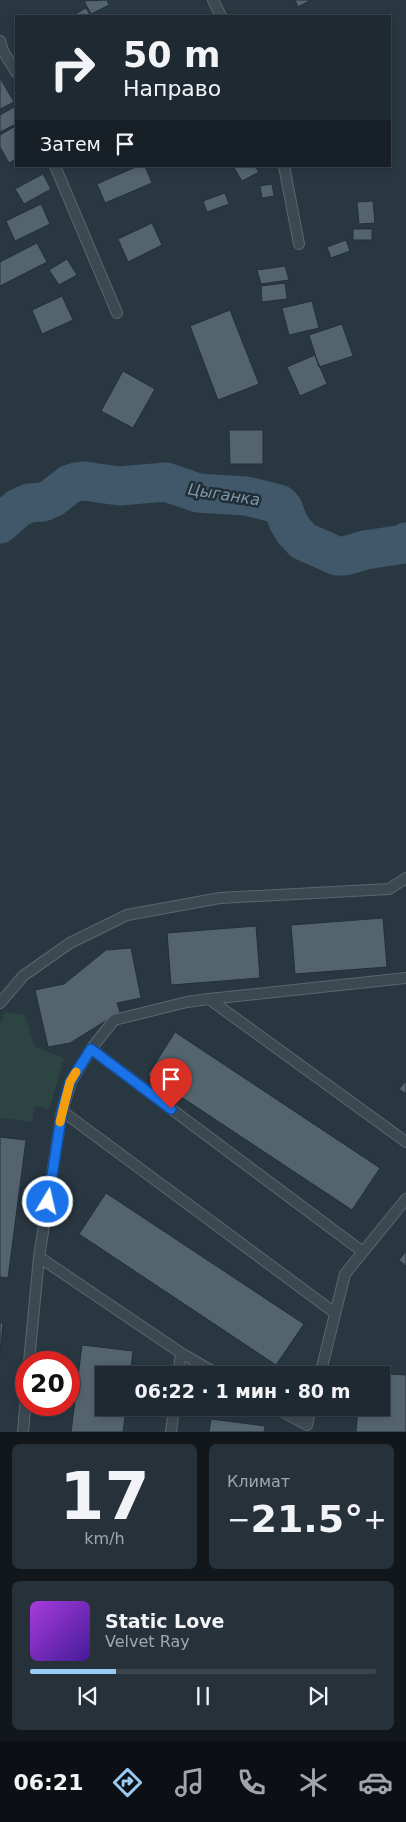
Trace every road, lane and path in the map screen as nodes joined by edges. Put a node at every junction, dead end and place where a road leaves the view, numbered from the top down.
1 (213, 0) edge
2 (220, 15) edge
3 (0, 41) edge
4 (15, 70) edge
5 (55, 167) edge
6 (284, 167) edge
7 (300, 244) dead end
8 (117, 313) dead end
9 (406, 878) edge
10 (406, 978) edge
11 (209, 999) junction
12 (0, 1003) edge
13 (91, 1049) junction
14 (62, 1111) junction
15 (406, 1142) edge
16 (406, 1199) edge
17 (363, 1252) junction
18 (39, 1257) junction
19 (335, 1313) junction
20 (31, 1351) edge
21 (180, 1353) junction
22 (179, 1366) edge
23 (203, 1366) edge
24 (322, 1366) edge
25 (24, 1416) edge
26 (173, 1416) edge
27 (288, 1416) edge
28 (307, 1428) edge
29 (23, 1432) edge
30 (171, 1432) edge

1 - 2 lane
3 - 4 lane
5 - 8 lane
6 - 7 lane
9 - 12 lane
10 - 11 lane
11 - 13 lane
11 - 15 lane
13 - 14 lane
13 - 17 lane
14 - 18 lane
14 - 19 lane
16 - 17 lane
17 - 19 lane
18 - 20 lane
18 - 21 lane
19 - 24 lane
21 - 22 lane
21 - 23 lane
25 - 29 lane
26 - 30 lane
27 - 28 lane

